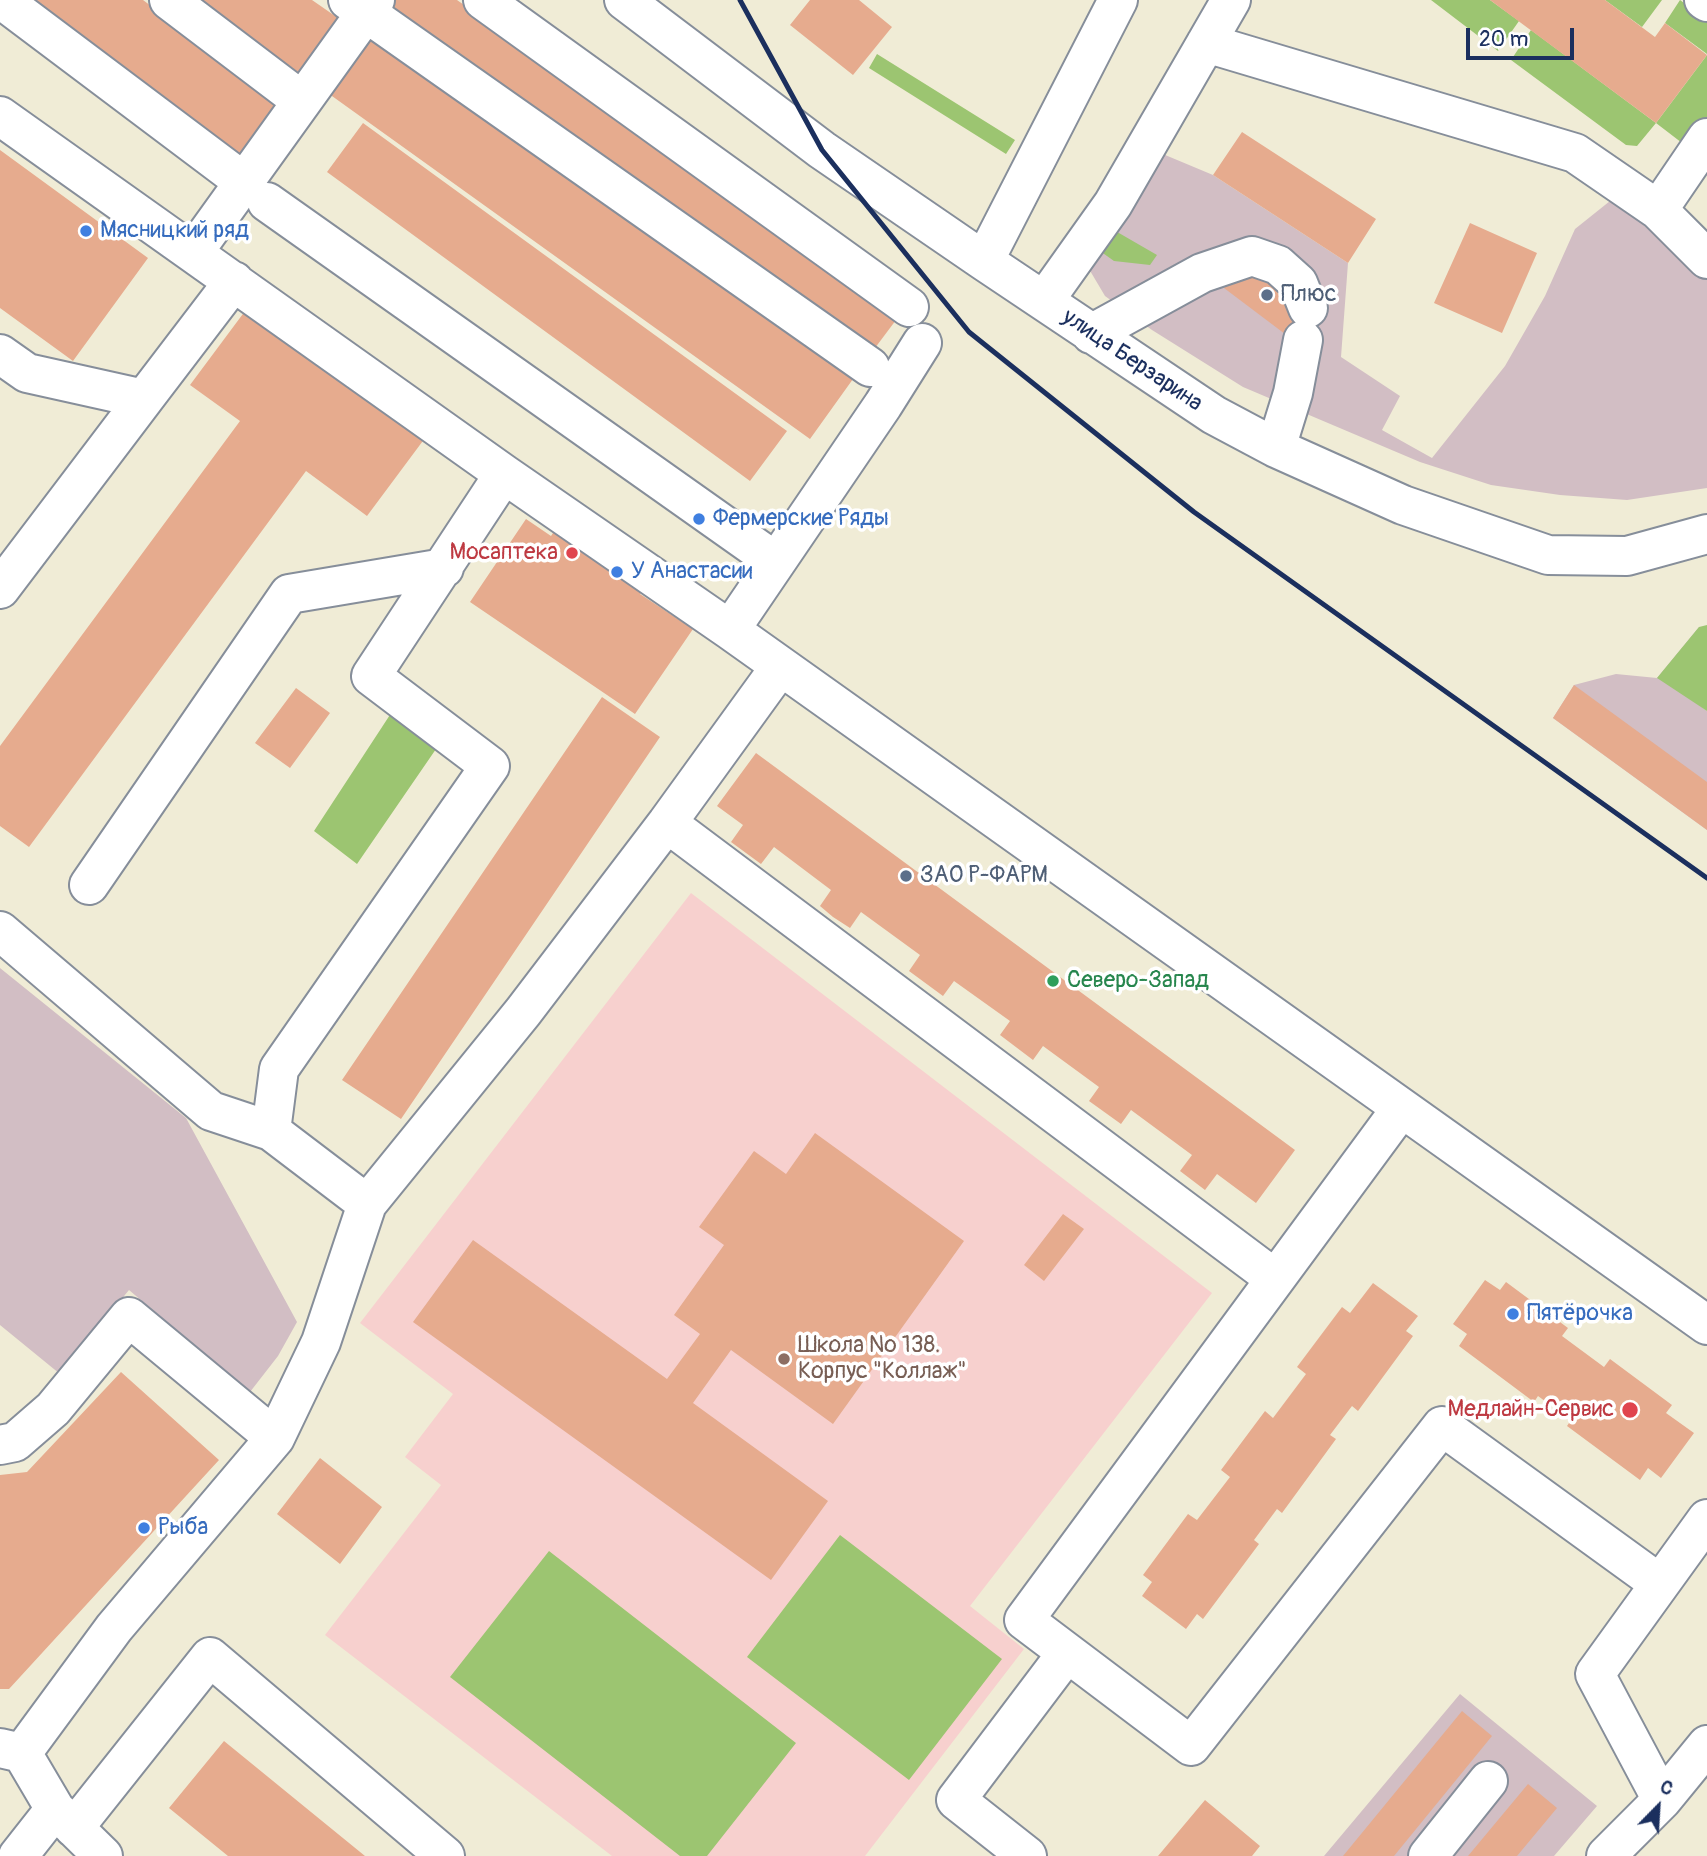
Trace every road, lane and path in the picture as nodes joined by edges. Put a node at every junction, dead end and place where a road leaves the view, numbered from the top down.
1 (2, 0) edge
2 (169, 0) edge
3 (482, 0) edge
4 (624, 0) edge
5 (1118, 0) edge
6 (1231, 0) edge
7 (363, 4) edge
8 (1206, 43) junction
9 (302, 101) junction
10 (0, 116) edge
11 (1707, 138) edge
12 (256, 192) junction
13 (1658, 210) junction
14 (193, 253) junction
15 (1707, 259) edge
16 (984, 261) junction
17 (234, 281) junction
18 (1044, 302) junction
19 (909, 307) dead end
20 (1091, 334) junction
21 (922, 343) dead end
22 (0, 354) edge
23 (870, 367) dead end
24 (144, 399) junction
25 (1276, 448) junction
26 (504, 474) junction
27 (1707, 534) edge
28 (776, 562) junction
29 (444, 568) junction
30 (0, 589) edge
31 (730, 630) junction
32 (780, 667) junction
33 (667, 823) junction
34 (89, 885) dead end
35 (0, 932) edge
36 (1400, 1110) junction
37 (271, 1131) junction
38 (367, 1204) junction
39 (1274, 1278) junction
40 (1707, 1325) edge
41 (275, 1438) junction
42 (0, 1445) edge
43 (1707, 1519) edge
44 (1660, 1584) junction
45 (1067, 1653) junction
46 (1707, 1745) edge
47 (11, 1750) edge
48 (1488, 1781) dead end
49 (1662, 1800) junction
50 (65, 1818) junction
51 (18, 1856) edge
52 (103, 1856) edge
53 (445, 1856) edge
54 (1027, 1856) edge
55 (1428, 1856) edge
56 (1606, 1856) edge

1 - 12 street
2 - 9 street
3 - 19 street
4 - 16 street, улица Берзарина
5 - 16 street
6 - 8 street
7 - 9 street
7 - 23 street
8 - 13 street
8 - 18 street
9 - 12 street
10 - 14 street
11 - 13 street
12 - 14 street
12 - 28 street
13 - 15 street
14 - 17 street
16 - 18 street, улица Берзарина
17 - 24 street
17 - 26 street
18 - 20 street, улица Берзарина
20 - 25 street, улица Берзарина
20 - 25 street
21 - 28 street
22 - 24 street
24 - 30 street
25 - 27 street, улица Берзарина
26 - 29 street
26 - 31 street
28 - 31 street
29 - 34 street
29 - 37 street
31 - 32 street
32 - 33 street
32 - 36 street
33 - 38 street
33 - 39 street
35 - 37 street
36 - 39 street
36 - 40 street
37 - 38 street
38 - 41 street
39 - 45 street
41 - 42 street
41 - 47 street
43 - 44 street
44 - 45 street
44 - 49 street
45 - 54 street
46 - 49 street
47 - 50 street
48 - 55 street
49 - 56 street
50 - 51 street
50 - 52 street
50 - 53 street

